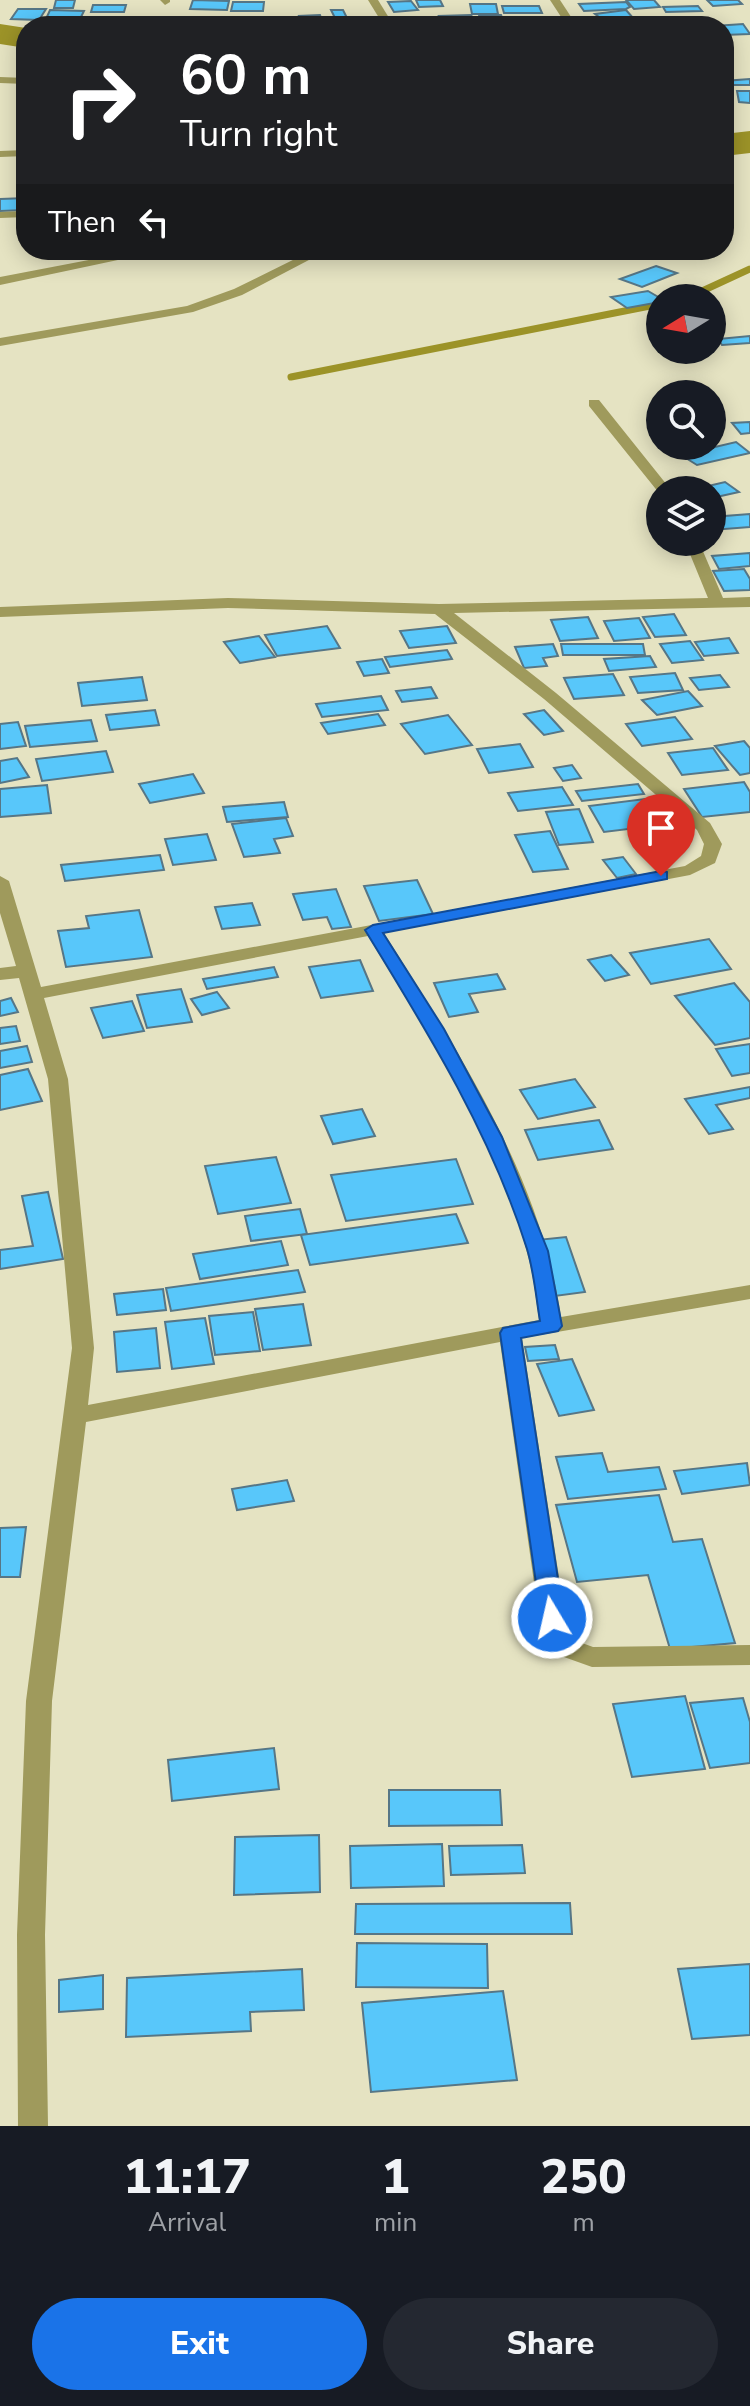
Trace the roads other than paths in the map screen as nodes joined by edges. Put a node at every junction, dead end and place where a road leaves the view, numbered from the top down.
1 (108, 260) edge
2 (302, 260) edge
3 (0, 281) edge
4 (0, 342) edge
5 (594, 403) dead end
6 (653, 476) edge
7 (698, 556) edge
8 (717, 602) junction
9 (750, 602) edge
10 (439, 609) junction
11 (0, 612) edge
12 (0, 881) edge
13 (373, 930) junction
14 (0, 974) edge
15 (30, 982) junction
16 (750, 1292) edge
17 (551, 1326) junction
18 (510, 1333) junction
19 (74, 1416) junction
20 (750, 1655) edge
21 (33, 2126) edge

1 - 3 street
2 - 4 street
5 - 6 street
7 - 8 street
8 - 9 street
8 - 10 street
10 - 11 street
10 - 13 street
12 - 15 street
13 - 15 street
13 - 17 street
14 - 15 street
15 - 19 street
16 - 17 street
17 - 18 street
18 - 19 street
18 - 20 street
19 - 21 street

